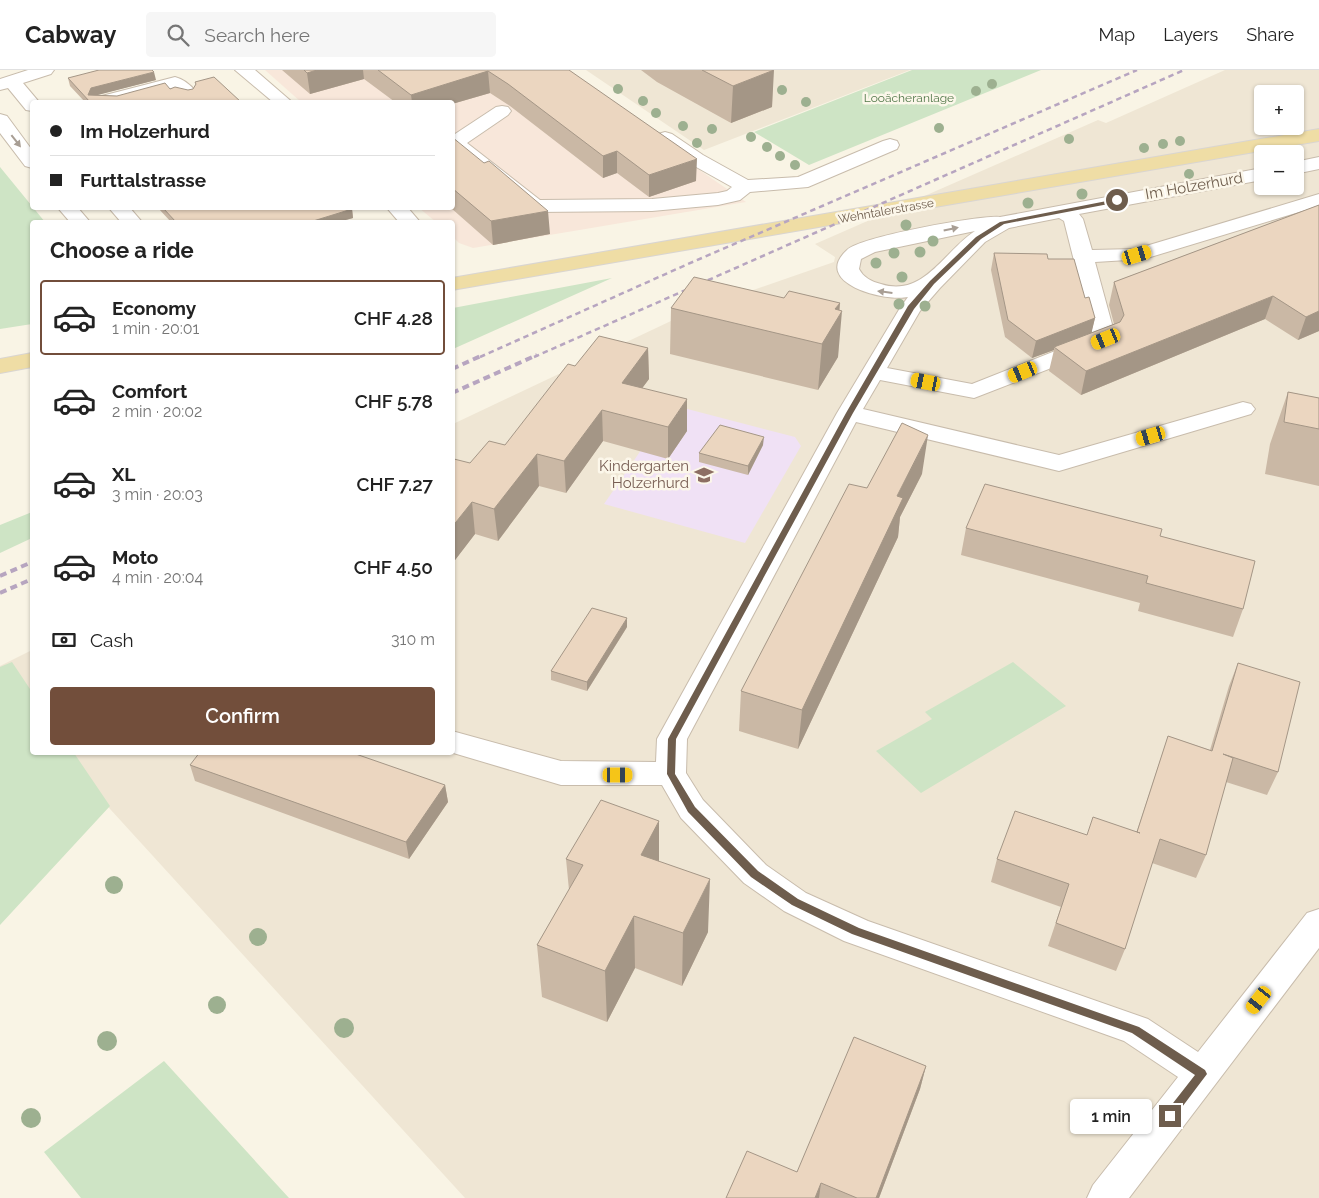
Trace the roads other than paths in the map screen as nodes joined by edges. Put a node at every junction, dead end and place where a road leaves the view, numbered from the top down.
1 (45, 70) edge
2 (244, 70) edge
3 (6, 83) edge
4 (181, 87) edge
5 (111, 100) edge
6 (281, 100) edge
7 (30, 104) edge
8 (502, 111) dead end
9 (0, 120) edge
10 (647, 126) edge
11 (1319, 135) edge
12 (455, 142) edge
13 (455, 144) edge
14 (890, 145) dead end
15 (30, 159) edge
16 (1319, 163) edge
17 (1304, 166) edge
18 (1254, 175) edge
19 (745, 186) junction
20 (1319, 200) edge
21 (70, 210) edge
22 (121, 210) edge
23 (399, 210) edge
24 (1063, 211) junction
25 (78, 220) edge
26 (130, 220) edge
27 (408, 220) edge
28 (1002, 223) junction
29 (1083, 256) junction
30 (455, 283) edge
31 (932, 283) junction
32 (30, 360) edge
33 (0, 366) edge
34 (873, 372) junction
35 (1243, 409) dead end
36 (850, 413) junction
37 (455, 743) edge
38 (671, 774) junction
39 (1319, 923) edge
40 (1202, 1074) junction
41 (1106, 1198) edge

1 - 3 street
2 - 6 street
3 - 7 street
4 - 5 street
8 - 12 street
9 -> 15 street
10 - 19 street
11 - 30 main road, Wehntalerstrasse
13 - 19 street
14 - 19 street
16 - 17 street
18 - 24 street, Im Holzerhurd
20 - 29 street
21 - 25 street
22 - 26 street
23 - 27 street
24 - 28 street, Im Holzerhurd
24 - 29 street
28 - 31 street, Im Holzerhurd
31 -> 28 street
29 - 34 street
31 - 34 street, Im Holzerhurd
32 - 33 main road
34 - 36 street, Im Holzerhurd
35 - 36 street
36 - 38 street, Im Holzerhurd
37 - 38 street
38 - 40 street
39 - 40 street
40 - 41 street

